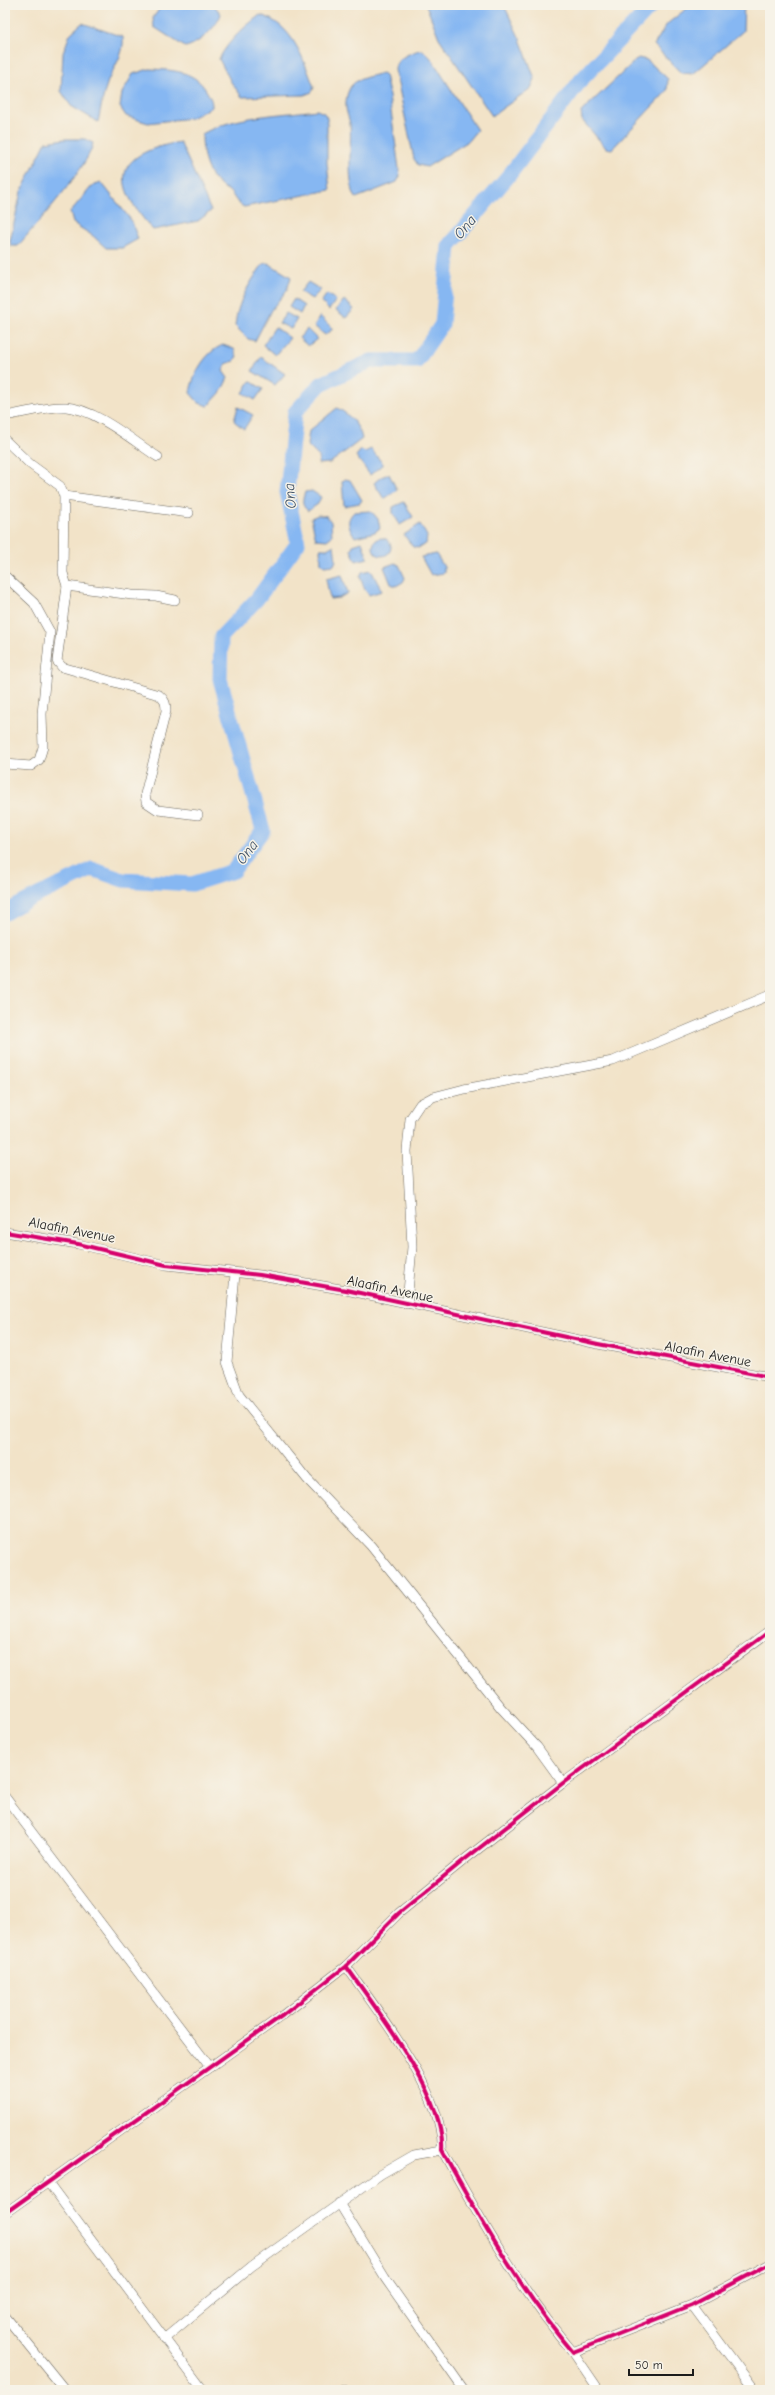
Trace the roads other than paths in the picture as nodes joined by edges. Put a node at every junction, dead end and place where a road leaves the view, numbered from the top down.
1 (5, 416) edge
2 (5, 440) edge
3 (158, 457) dead end
4 (64, 496) junction
5 (189, 513) dead end
6 (5, 576) edge
7 (67, 586) junction
8 (175, 600) dead end
9 (64, 622) junction
10 (46, 625) junction
11 (5, 764) edge
12 (198, 815) dead end
13 (770, 995) edge
14 (5, 1232) edge
15 (235, 1274) junction
16 (407, 1304) junction
17 (770, 1377) edge
18 (770, 1631) edge
19 (563, 1783) junction
20 (5, 1797) edge
21 (346, 1966) junction
22 (210, 2067) junction
23 (442, 2150) junction
24 (47, 2181) junction
25 (339, 2204) junction
26 (5, 2213) edge
27 (770, 2264) edge
28 (692, 2305) junction
29 (5, 2316) edge
30 (164, 2339) junction
31 (574, 2352) junction
32 (65, 2390) edge
33 (203, 2390) edge
34 (464, 2390) edge
35 (599, 2390) edge
36 (755, 2390) edge

1 - 3 street
2 - 4 street
4 - 5 street
4 - 7 street
6 - 10 street
7 - 8 street
7 - 9 street
9 - 10 street
9 - 12 street
10 - 11 street
13 - 16 street
14 - 15 street, Alaafin Avenue
15 - 16 street, Alaafin Avenue
15 - 19 street
16 - 17 street, Alaafin Avenue
18 - 19 street
19 - 21 street
20 - 22 street
21 - 22 street
21 - 23 street
22 - 24 street
23 - 25 street
23 - 31 street
24 - 26 street
24 - 30 street
25 - 30 street
25 - 34 street
27 - 28 street
28 - 31 street
28 - 36 street
29 - 32 street
30 - 33 street
31 - 35 street

